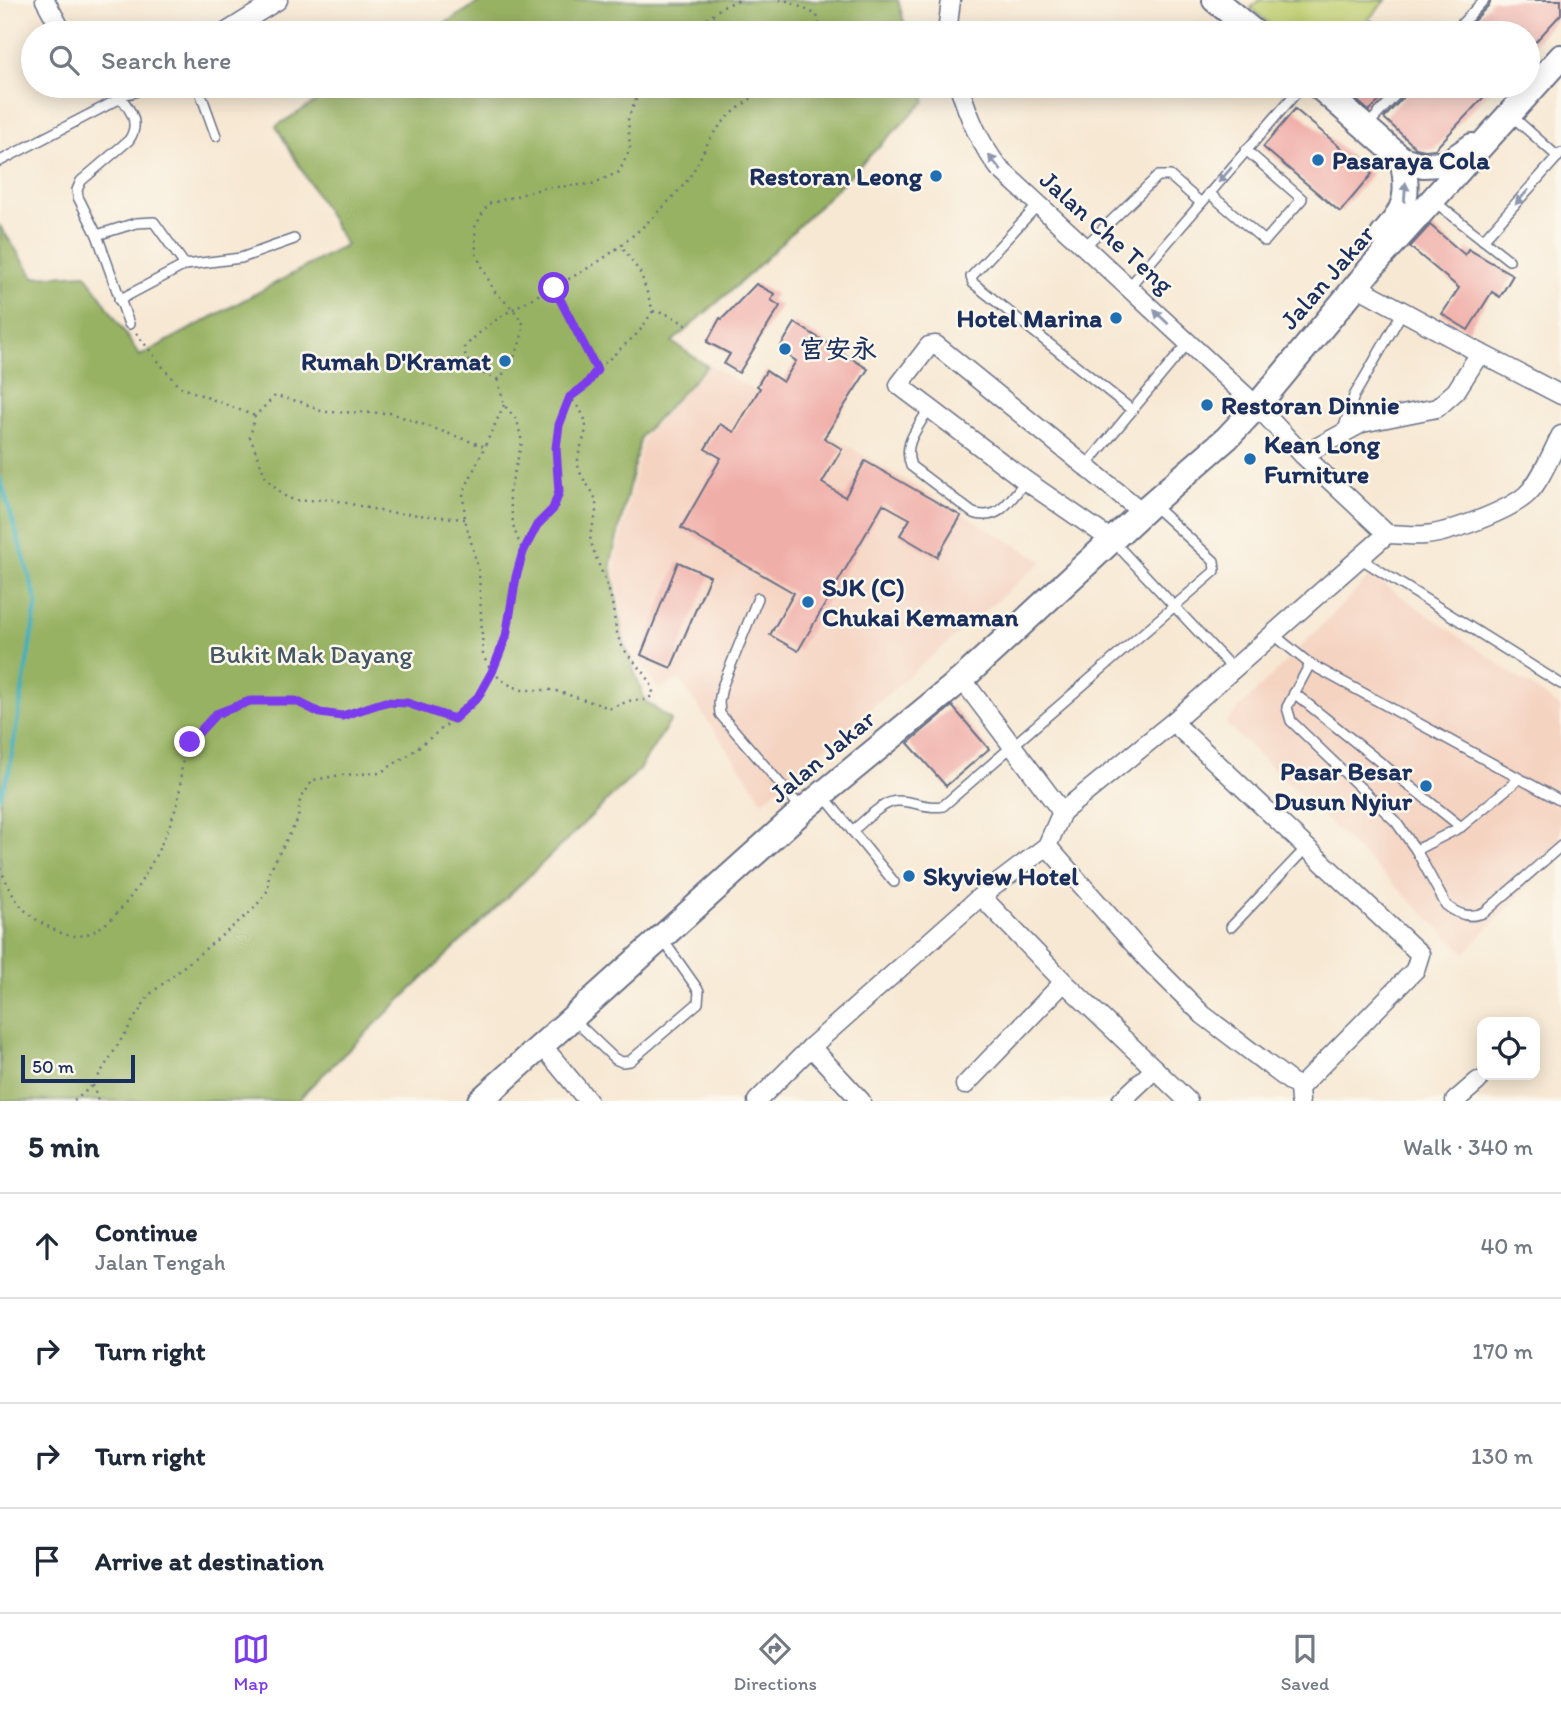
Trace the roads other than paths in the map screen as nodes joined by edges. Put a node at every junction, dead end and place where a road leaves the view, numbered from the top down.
1 (45, 0) edge
2 (278, 0) edge
3 (951, 0) edge
4 (1215, 0) edge
5 (1484, 0) edge
6 (57, 21) edge
7 (244, 21) edge
8 (948, 21) edge
9 (1240, 21) edge
10 (1464, 21) edge
11 (1561, 57) edge
12 (1540, 80) edge
13 (103, 98) edge
14 (120, 98) edge
15 (202, 98) edge
16 (962, 98) edge
17 (1292, 98) edge
18 (1332, 98) edge
19 (1393, 98) edge
20 (1524, 98) edge
21 (1501, 123) junction
22 (1366, 127) junction
23 (216, 136) dead end
24 (1246, 150) junction
25 (1559, 155) edge
26 (1402, 159) junction
27 (0, 161) edge
28 (1209, 194) junction
29 (1433, 201) junction
30 (1201, 203) junction
31 (1038, 205) junction
32 (97, 235) junction
33 (294, 239) dead end
34 (1483, 240) junction
35 (1083, 248) junction
36 (1508, 260) dead end
37 (185, 265) junction
38 (1356, 286) junction
39 (1129, 287) junction
40 (119, 300) junction
41 (1403, 311) junction
42 (129, 324) road end
43 (1188, 343) junction
44 (1480, 353) junction
45 (1561, 395) edge
46 (1252, 402) junction
47 (929, 408) junction
48 (1132, 410) junction
49 (1342, 433) junction
50 (1561, 435) edge
51 (1303, 455) junction
52 (1086, 466) junction
53 (1026, 481) junction
54 (1147, 508) junction
55 (1387, 534) junction
56 (1113, 541) junction
57 (1361, 559) junction
58 (758, 598) dead end
59 (1174, 605) junction
60 (1274, 635) junction
61 (1310, 664) junction
62 (1234, 670) junction
63 (962, 679) junction
64 (1561, 684) edge
65 (1294, 692) junction
66 (1173, 722) junction
67 (1013, 747) junction
68 (1519, 779) junction
69 (822, 794) junction
70 (1561, 801) edge
71 (803, 810) junction
72 (1062, 813) junction
73 (1461, 827) junction
74 (852, 831) junction
75 (1047, 846) junction
76 (1561, 846) edge
77 (1307, 847) junction
78 (1416, 850) junction
79 (894, 882) dead end
80 (981, 896) junction
81 (1231, 927) dead end
82 (662, 938) junction
83 (1064, 982) junction
84 (571, 1018) junction
85 (541, 1044) junction
86 (811, 1047) junction
87 (1155, 1069) junction
88 (1478, 1081) dead end
89 (965, 1085) dead end
90 (1300, 1094) edge
91 (480, 1101) edge
92 (588, 1101) edge
93 (757, 1101) edge
94 (861, 1101) edge
95 (1121, 1101) edge
96 (1188, 1101) edge
97 (1455, 1101) edge

1 - 6 street
2 - 7 street
3 - 8 street
4 - 9 main road
5 - 10 lane
11 - 12 main road
13 - 27 lane
14 - 32 lane
15 - 23 lane
31 -> 16 street, Jalan Che Teng
17 - 24 lane
18 - 22 main road
19 - 22 lane
20 - 21 main road
21 - 25 lane
21 - 26 main road
21 - 29 main road, Jalan Jakar
22 - 26 main road
24 -> 28 lane
24 - 28 lane
25 -> 34 lane
46 -> 26 main road, Jalan Jakar
28 - 30 lane
29 - 34 lane
29 - 38 main road, Jalan Jakar
30 - 35 lane
30 - 39 lane
31 - 35 street, Jalan Che Teng
31 - 48 lane
32 - 37 lane
32 - 40 lane
33 - 37 lane
34 - 36 lane
35 - 39 street, Jalan Che Teng
37 - 40 lane
38 - 41 street
38 - 46 main road, Jalan Jakar
43 -> 39 street, Jalan Che Teng
40 - 42 lane
41 - 44 street
41 - 49 lane
43 - 46 street, Jalan Che Teng
43 - 48 lane
44 - 45 street
44 - 49 street
46 - 51 street, Jalan Che Teng
46 - 54 main road, Jalan Jakar
47 - 52 street
47 - 53 street
47 - 53 lane
48 - 52 lane
49 - 51 street
50 - 55 street
51 - 55 street, Jalan Che Teng
52 - 54 street
53 - 56 street
54 - 56 main road, Jalan Jakar
54 - 59 lane
55 - 57 street
56 - 59 lane
56 - 63 main road, Jalan Jakar
57 - 60 street
57 - 64 lane
58 - 71 lane
59 - 62 lane
59 - 67 lane
60 - 61 lane
60 - 62 street
61 - 65 lane
61 - 68 lane
62 - 66 street
63 - 67 street
63 - 69 main road, Jalan Jakar
65 - 73 lane
65 - 78 lane
66 - 72 street
66 - 77 street
67 - 72 street
67 - 74 lane
68 - 70 lane
68 - 73 lane
69 - 71 main road, Jalan Jakar
69 - 74 lane
71 - 82 main road, Jalan Jakar
72 - 75 street
73 - 78 lane
74 - 79 lane
75 - 80 street
75 - 90 street
76 - 78 lane
77 - 81 lane
77 - 90 street
80 - 83 street
80 - 86 street
82 - 84 main road, Jalan Jakar
82 - 84 lane
83 - 87 street
83 - 89 street
84 - 85 main road, Jalan Jakar
85 - 91 main road, Jalan Jakar
85 - 92 street
86 - 93 street
86 - 94 street
87 - 95 street
87 - 96 street
88 - 97 street

